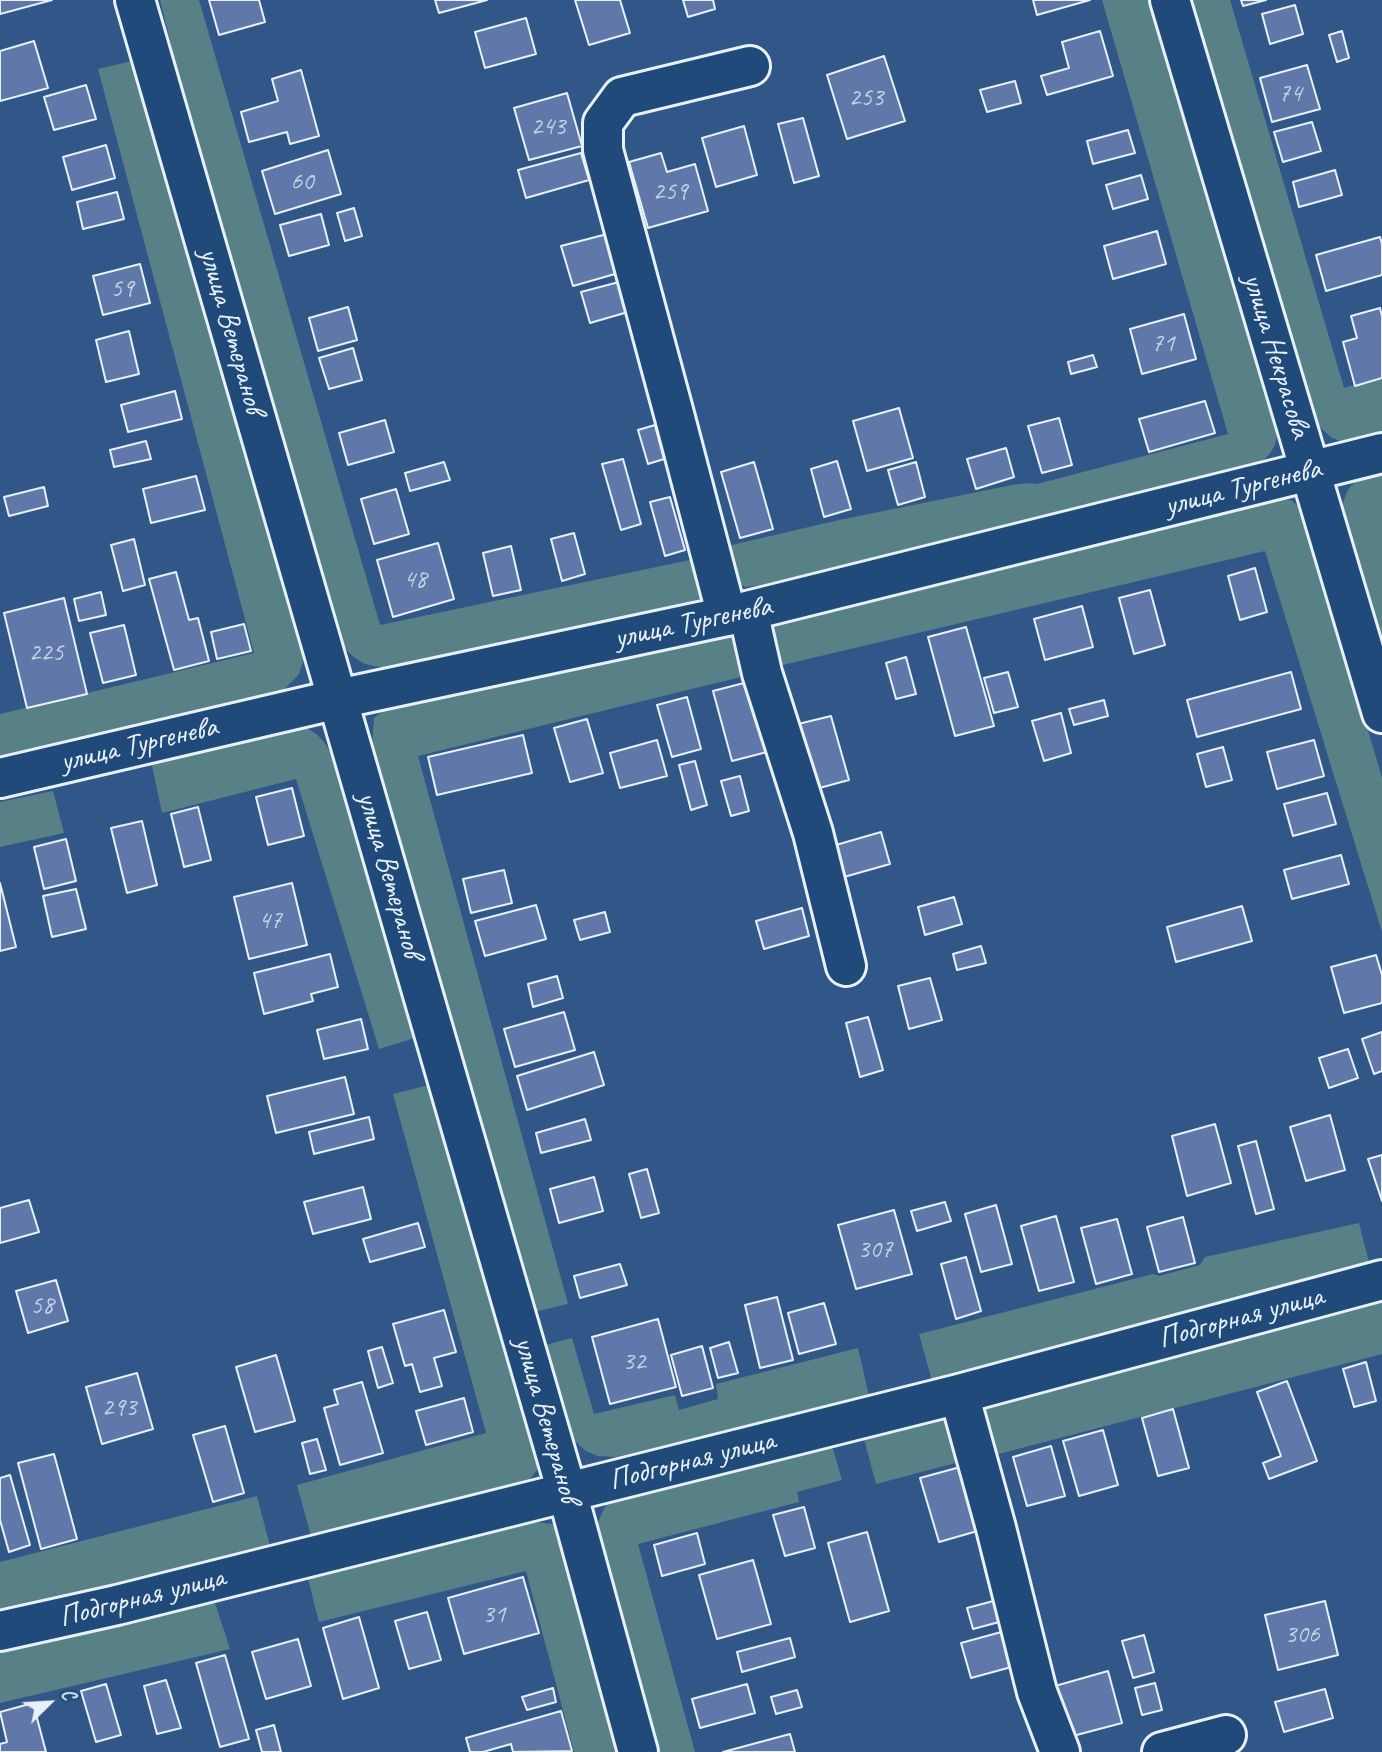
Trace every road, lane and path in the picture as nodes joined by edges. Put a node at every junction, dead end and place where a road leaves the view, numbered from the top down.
1 (135, 0) edge
2 (1170, 0) edge
3 (750, 66) dead end
4 (1382, 453) edge
5 (1311, 471) junction
6 (737, 614) junction
7 (338, 699) junction
8 (1382, 713) edge
9 (0, 778) edge
10 (846, 966) dead end
11 (1382, 1280) edge
12 (959, 1394) junction
13 (567, 1492) junction
14 (0, 1631) edge
15 (1226, 1735) dead end
16 (638, 1752) edge
17 (1060, 1752) edge
18 (1162, 1752) edge

1 - 7 street, улица Ветеранов
2 - 5 street, улица Некрасова
3 - 6 street
4 - 5 street, улица Тургенева
5 - 6 street, улица Тургенева
5 - 8 street, улица Некрасова
6 - 7 street, улица Тургенева
6 - 10 street
7 - 9 street, улица Тургенева
7 - 13 street, улица Ветеранов
11 - 12 street, Подгорная улица
12 - 13 street, Подгорная улица
12 - 17 street
13 - 14 street, Подгорная улица
13 - 16 street, улица Ветеранов
15 - 18 street

